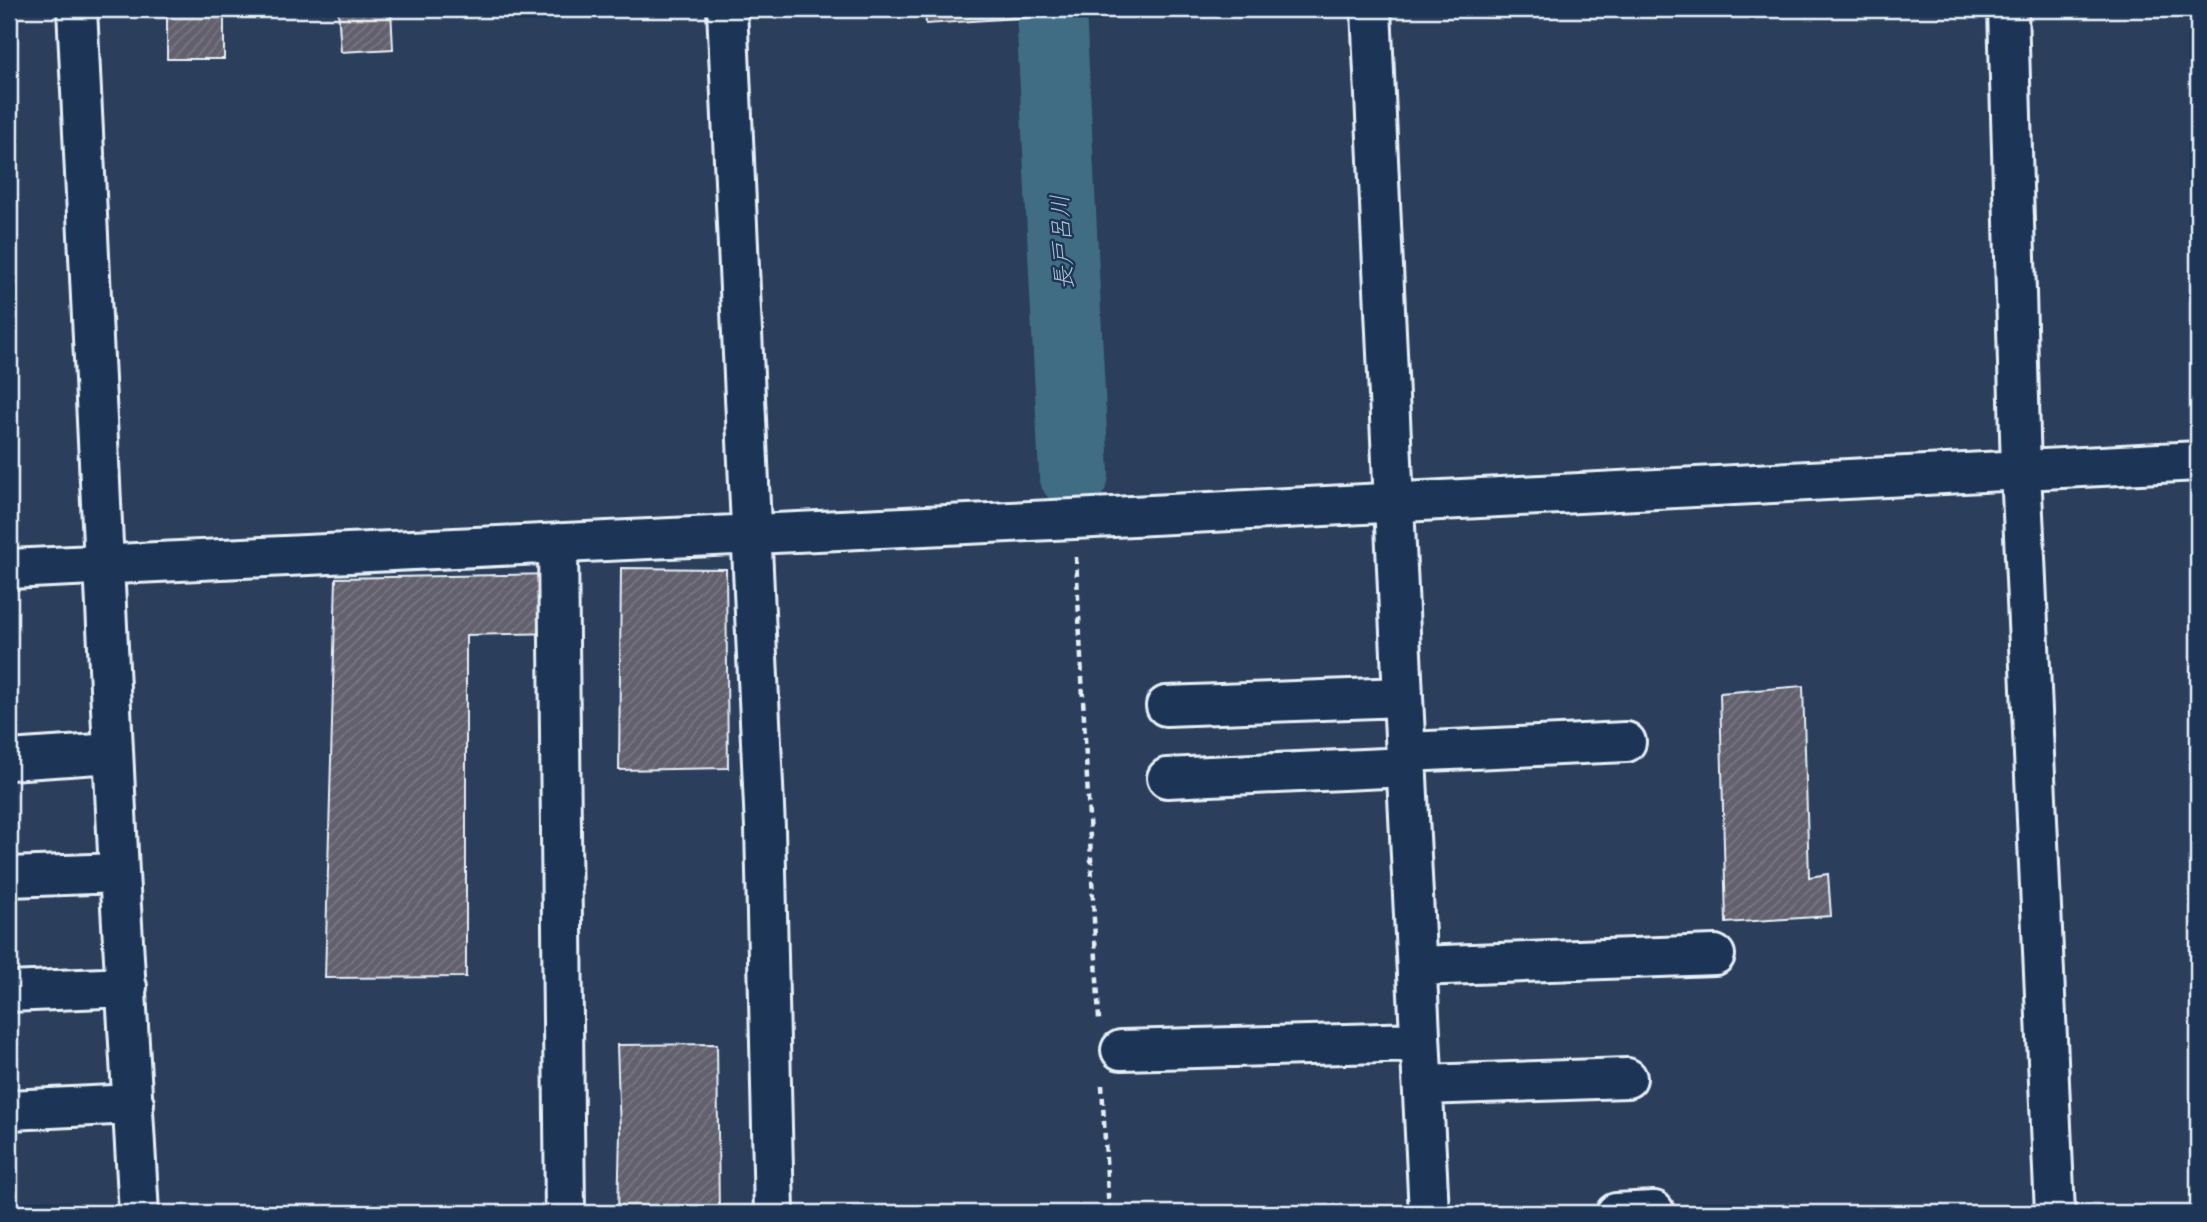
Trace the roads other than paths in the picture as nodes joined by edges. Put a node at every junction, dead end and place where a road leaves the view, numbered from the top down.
1 (77, 9) edge
2 (727, 9) edge
3 (1371, 9) edge
4 (2008, 9) edge
5 (2198, 461) edge
6 (2021, 470) junction
7 (1395, 502) junction
8 (752, 534) junction
9 (558, 543) junction
10 (104, 564) junction
11 (9, 569) edge
12 (1403, 697) junction
13 (1166, 706) dead end
14 (1626, 742) dead end
15 (113, 753) junction
16 (9, 760) edge
17 (1407, 760) junction
18 (1167, 778) dead end
19 (119, 873) junction
20 (9, 877) edge
21 (1715, 955) dead end
22 (1417, 966) junction
23 (127, 987) junction
24 (9, 992) edge
25 (1420, 1042) junction
26 (1108, 1052) road end
27 (1627, 1078) dead end
28 (1423, 1085) junction
29 (134, 1104) junction
30 (9, 1110) edge
31 (139, 1213) edge
32 (565, 1213) edge
33 (774, 1213) edge
34 (1429, 1213) edge
35 (1616, 1213) edge
36 (1654, 1213) edge
37 (2055, 1213) edge

1 - 10 street
2 - 8 street
3 - 7 street
4 - 6 street
5 - 6 street
6 - 7 street
6 - 37 street
7 - 8 street
7 - 12 street
8 - 9 street
8 - 33 street
9 - 10 street
9 - 32 street
10 - 11 street
10 - 15 street
12 - 13 street
12 - 17 street
14 - 17 street
15 - 16 street
15 - 19 street
17 - 18 street
17 - 22 street
19 - 20 street
19 - 23 street
21 - 22 street
22 - 25 street
23 - 24 street
23 - 29 street
25 - 26 street
25 - 28 street
27 - 28 street
28 - 34 street
29 - 30 street
29 - 31 street
35 - 36 street

